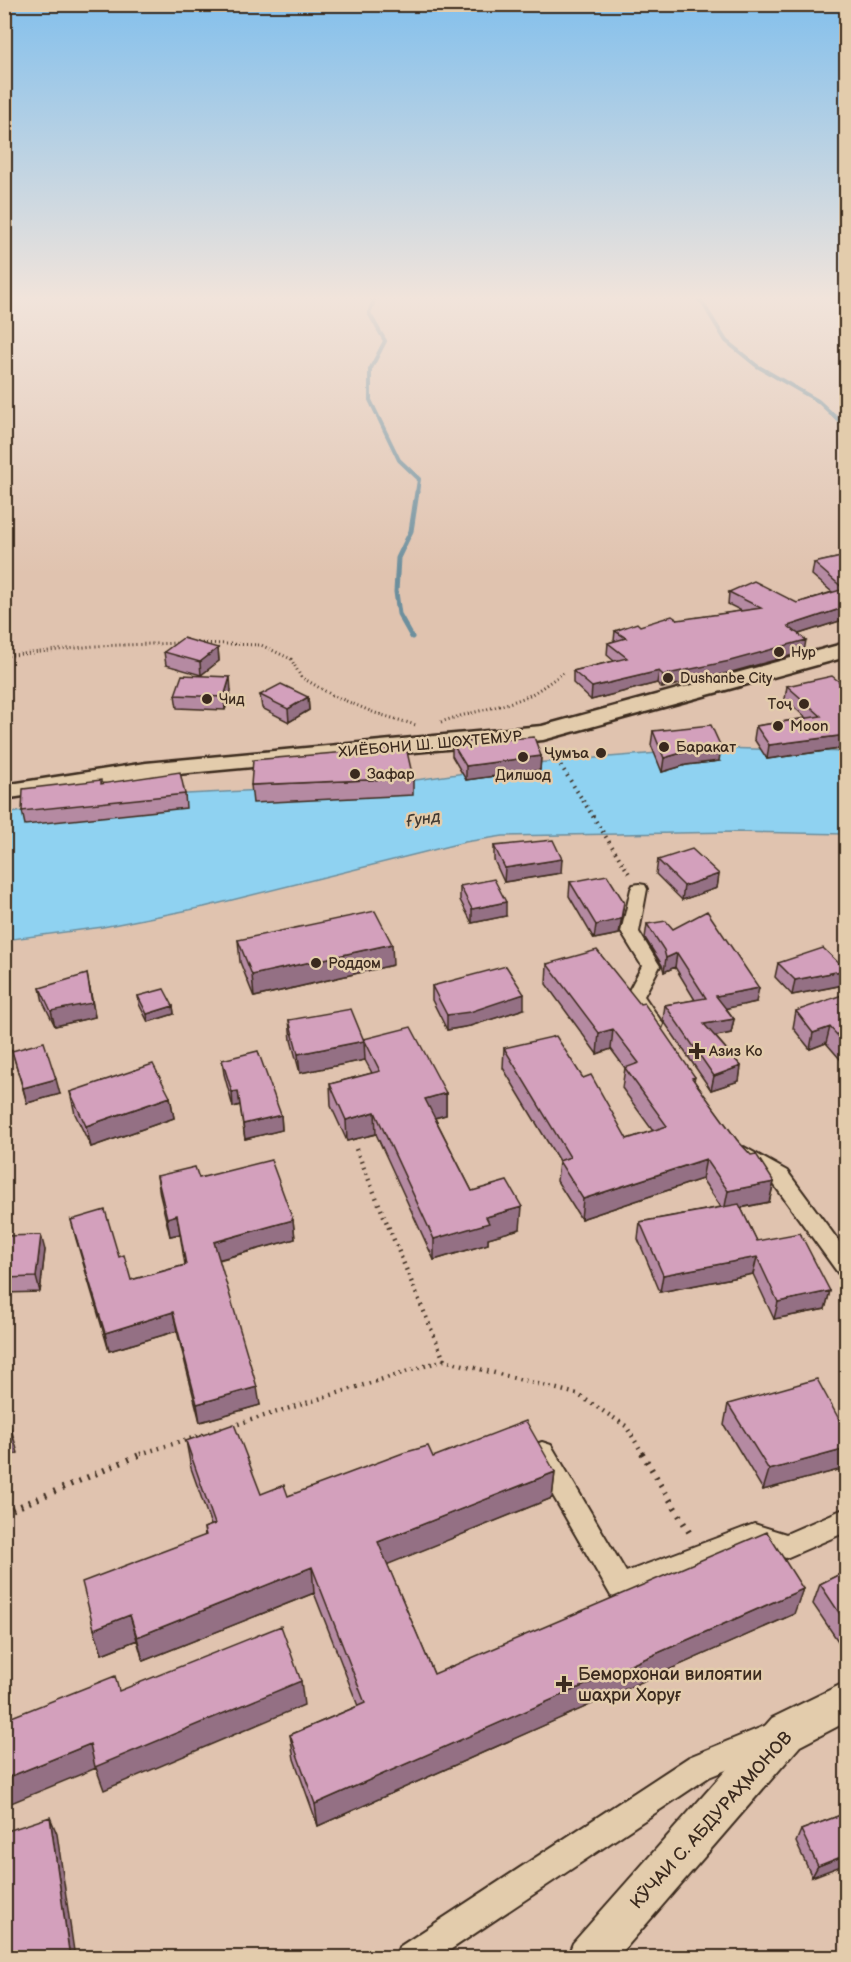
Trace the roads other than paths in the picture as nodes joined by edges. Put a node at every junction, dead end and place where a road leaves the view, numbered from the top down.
1 (846, 651) edge
2 (4, 792) edge
3 (639, 889) road end
4 (662, 1036) edge
5 (735, 1144) edge
6 (846, 1267) edge
7 (530, 1432) edge
8 (846, 1520) edge
9 (846, 1701) edge
10 (786, 1732) junction
11 (410, 1958) edge
12 (588, 1958) edge

1 - 2 main road, ХИЁБОНИ Ш. ШОҲТЕМУР
3 - 4 street
5 - 6 street
7 - 8 street
9 - 10 street, КӮЧАИ С. АБДУРАҲМОНОВ
10 - 11 street
10 - 12 street, КӮЧАИ С. АБДУРАҲМОНОВ

